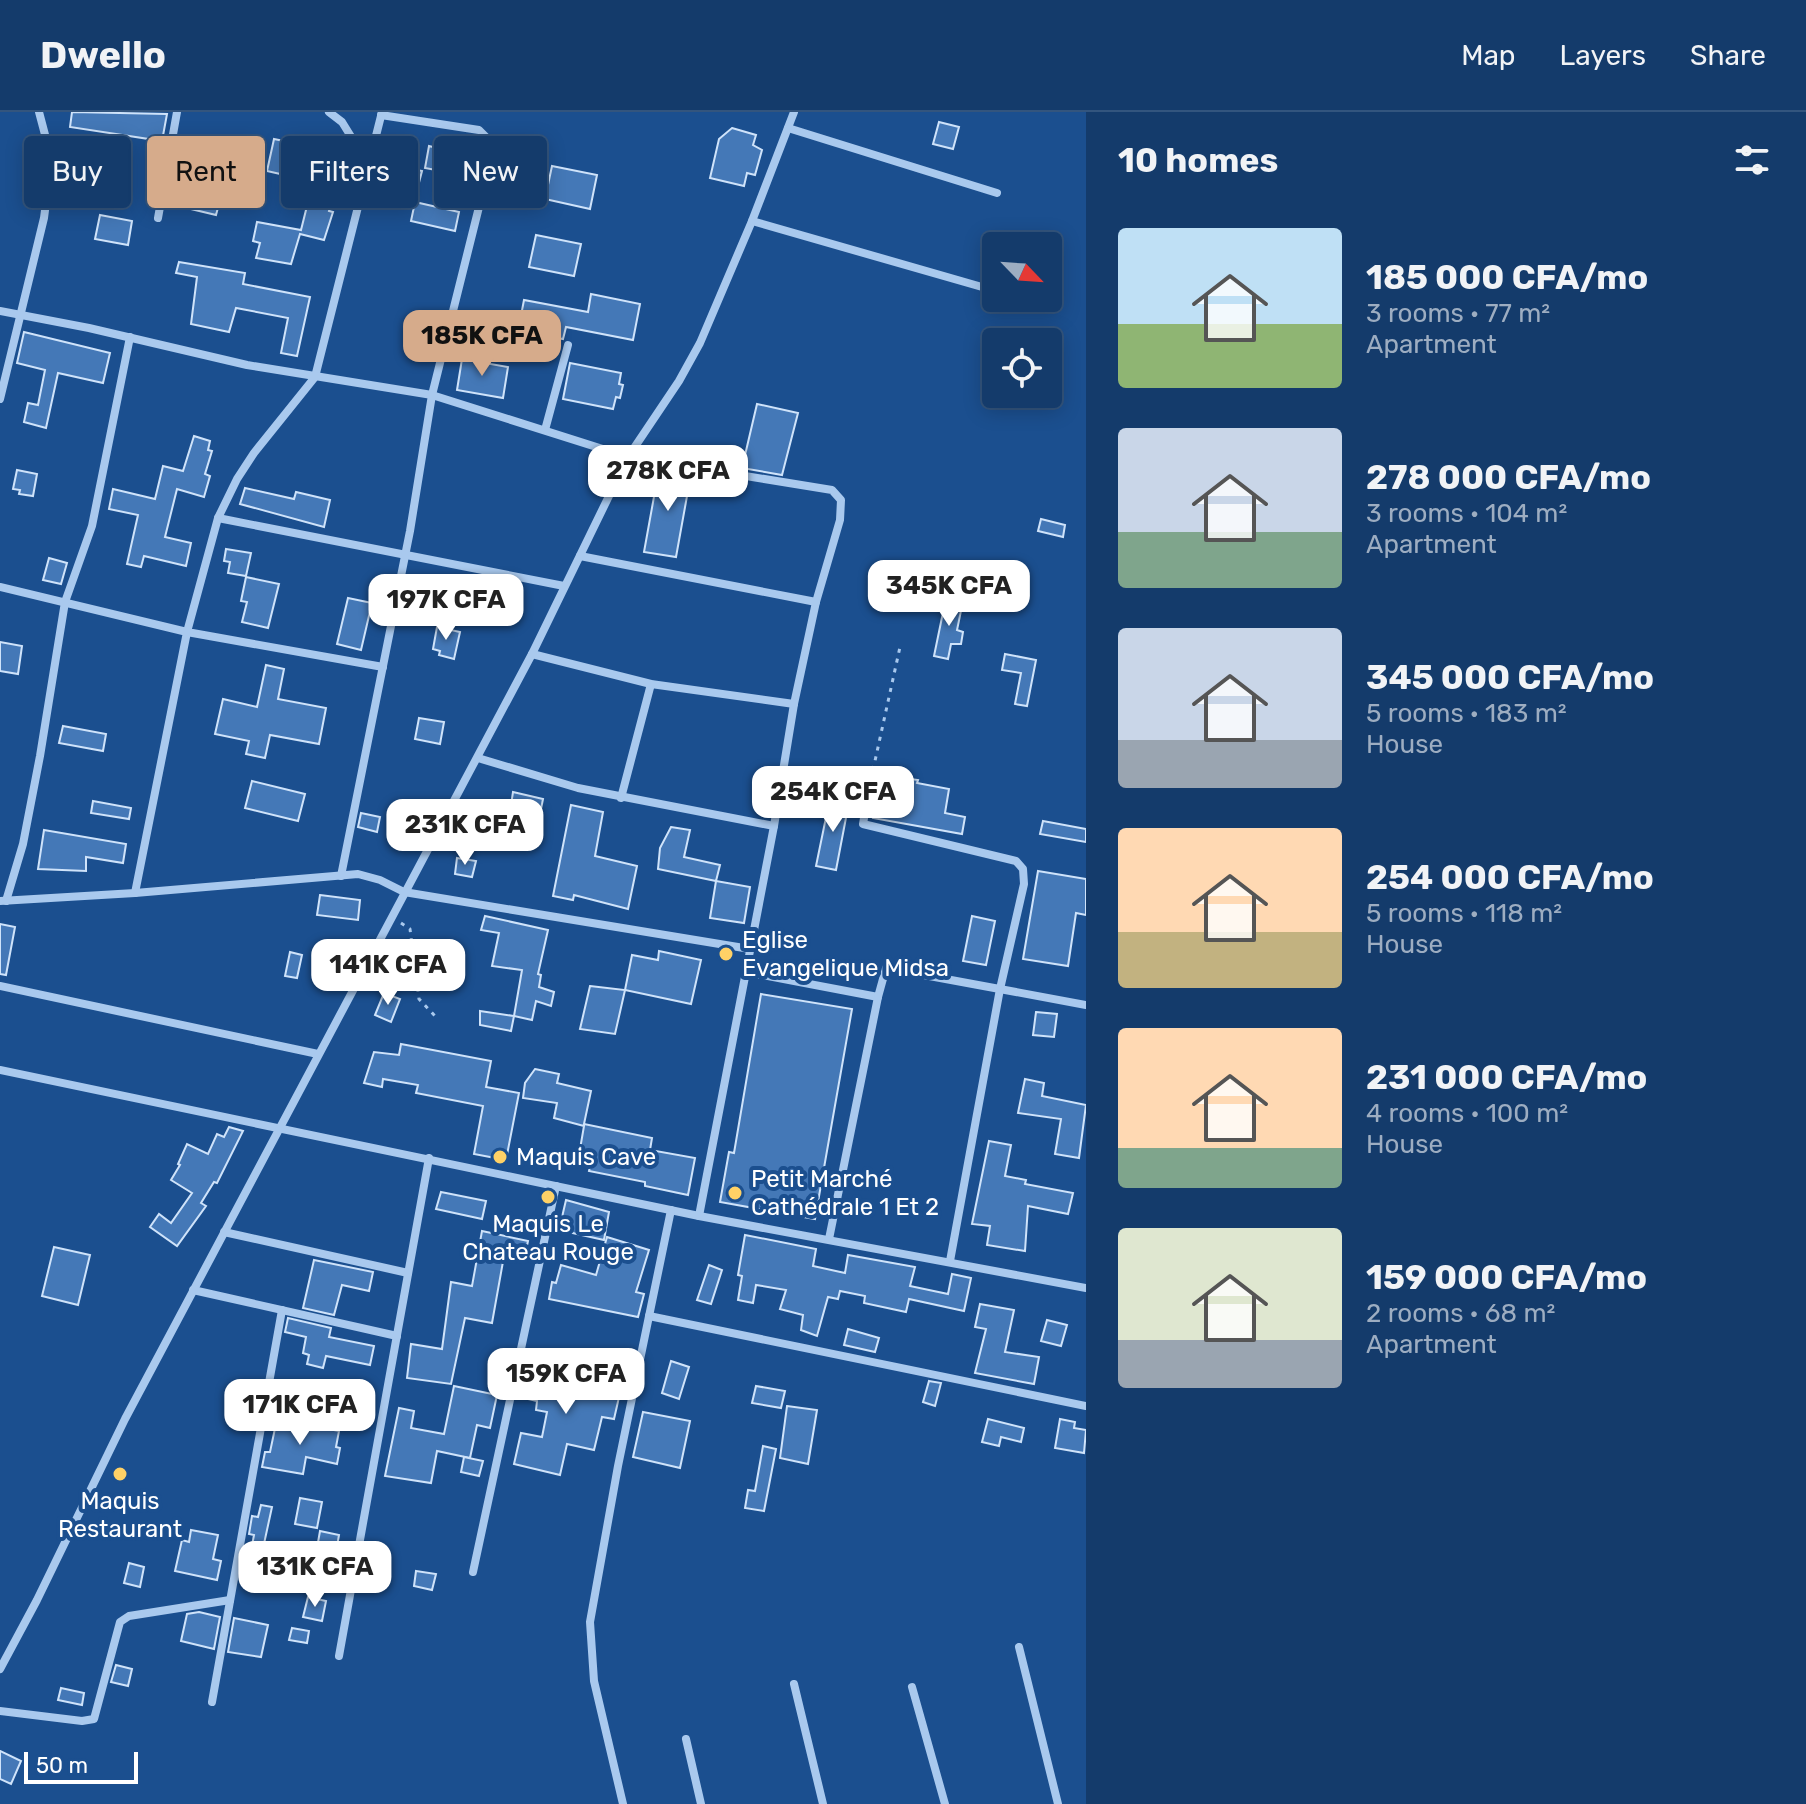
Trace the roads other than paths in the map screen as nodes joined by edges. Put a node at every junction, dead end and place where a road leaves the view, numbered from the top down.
1 (39, 112) edge
2 (177, 112) edge
3 (329, 112) edge
4 (794, 112) edge
5 (381, 114) edge
6 (788, 128) junction
7 (351, 136) edge
8 (375, 136) edge
9 (997, 193) dead end
10 (357, 208) edge
11 (158, 218) dead end
12 (752, 221) junction
13 (982, 287) edge
14 (0, 311) edge
15 (19, 315) junction
16 (130, 337) junction
17 (568, 345) dead end
18 (315, 377) junction
19 (432, 395) junction
20 (0, 399) edge
21 (545, 430) junction
22 (628, 457) junction
23 (218, 518) junction
24 (405, 555) junction
25 (580, 556) junction
26 (564, 586) junction
27 (0, 587) edge
28 (65, 602) junction
29 (816, 602) junction
30 (187, 632) junction
31 (532, 654) junction
32 (383, 667) junction
33 (651, 684) junction
34 (794, 704) junction
35 (478, 758) junction
36 (781, 788) junction
37 (621, 798) junction
38 (774, 826) junction
39 (341, 876) junction
40 (404, 892) junction
41 (135, 893) junction
42 (3, 901) edge
43 (750, 949) junction
44 (746, 972) junction
45 (0, 986) edge
46 (1000, 989) junction
47 (878, 997) junction
48 (1086, 1005) edge
49 (318, 1054) junction
50 (0, 1070) edge
51 (280, 1127) junction
52 (429, 1158) junction
53 (556, 1186) junction
54 (671, 1210) junction
55 (699, 1216) junction
56 (224, 1232) junction
57 (829, 1239) junction
58 (950, 1261) junction
59 (408, 1273) junction
60 (1086, 1288) edge
61 (193, 1290) junction
62 (282, 1310) junction
63 (649, 1316) junction
64 (397, 1336) junction
65 (1086, 1406) edge
66 (473, 1572) dead end
67 (230, 1600) junction
68 (1019, 1647) dead end
69 (339, 1656) dead end
70 (0, 1669) edge
71 (794, 1684) dead end
72 (912, 1687) dead end
73 (212, 1702) dead end
74 (0, 1711) edge
75 (686, 1739) dead end
76 (623, 1804) edge
77 (701, 1804) edge
78 (823, 1804) edge
79 (945, 1804) edge
80 (1058, 1804) edge

1 - 15 street
2 - 11 street
3 - 7 street
4 - 6 street
5 - 8 street
5 - 19 street
6 - 9 street
6 - 12 street
10 - 18 street
12 - 13 street
12 - 22 street
14 - 15 street
15 - 16 street
15 - 20 street
16 - 18 street
16 - 28 street
17 - 21 street
18 - 19 street
18 - 23 street
19 - 21 street
19 - 24 street
21 - 22 street
22 - 25 street
22 - 29 street
23 - 24 street
23 - 30 street
24 - 26 street
24 - 32 street
25 - 26 street
25 - 29 street
26 - 31 street
27 - 28 street
28 - 30 street
28 - 42 street
29 - 34 street
30 - 32 street
30 - 41 street
31 - 33 street
31 - 35 street
32 - 39 street
33 - 34 street
33 - 37 street
34 - 36 street
35 - 37 street
35 - 40 street
36 - 38 street
36 - 46 street
37 - 38 street
38 - 43 street
39 - 40 street
39 - 41 street
40 - 43 street
40 - 49 street
41 - 42 street
43 - 44 street
44 - 47 street
44 - 55 street
45 - 49 street
46 - 47 street
46 - 48 street
46 - 58 street
47 - 57 street
49 - 51 street
50 - 51 street
51 - 52 street
51 - 56 street
52 - 53 street
52 - 59 street
53 - 54 street
53 - 66 street
54 - 55 street
54 - 63 street
55 - 57 street
56 - 59 street
56 - 61 street
57 - 58 street
58 - 60 street
59 - 64 street
61 - 62 street
61 - 70 street
62 - 64 street
62 - 67 street
63 - 65 street
63 - 76 street
64 - 69 street
67 - 73 street
67 - 74 street
68 - 80 street
71 - 78 street
72 - 79 street
75 - 77 street

